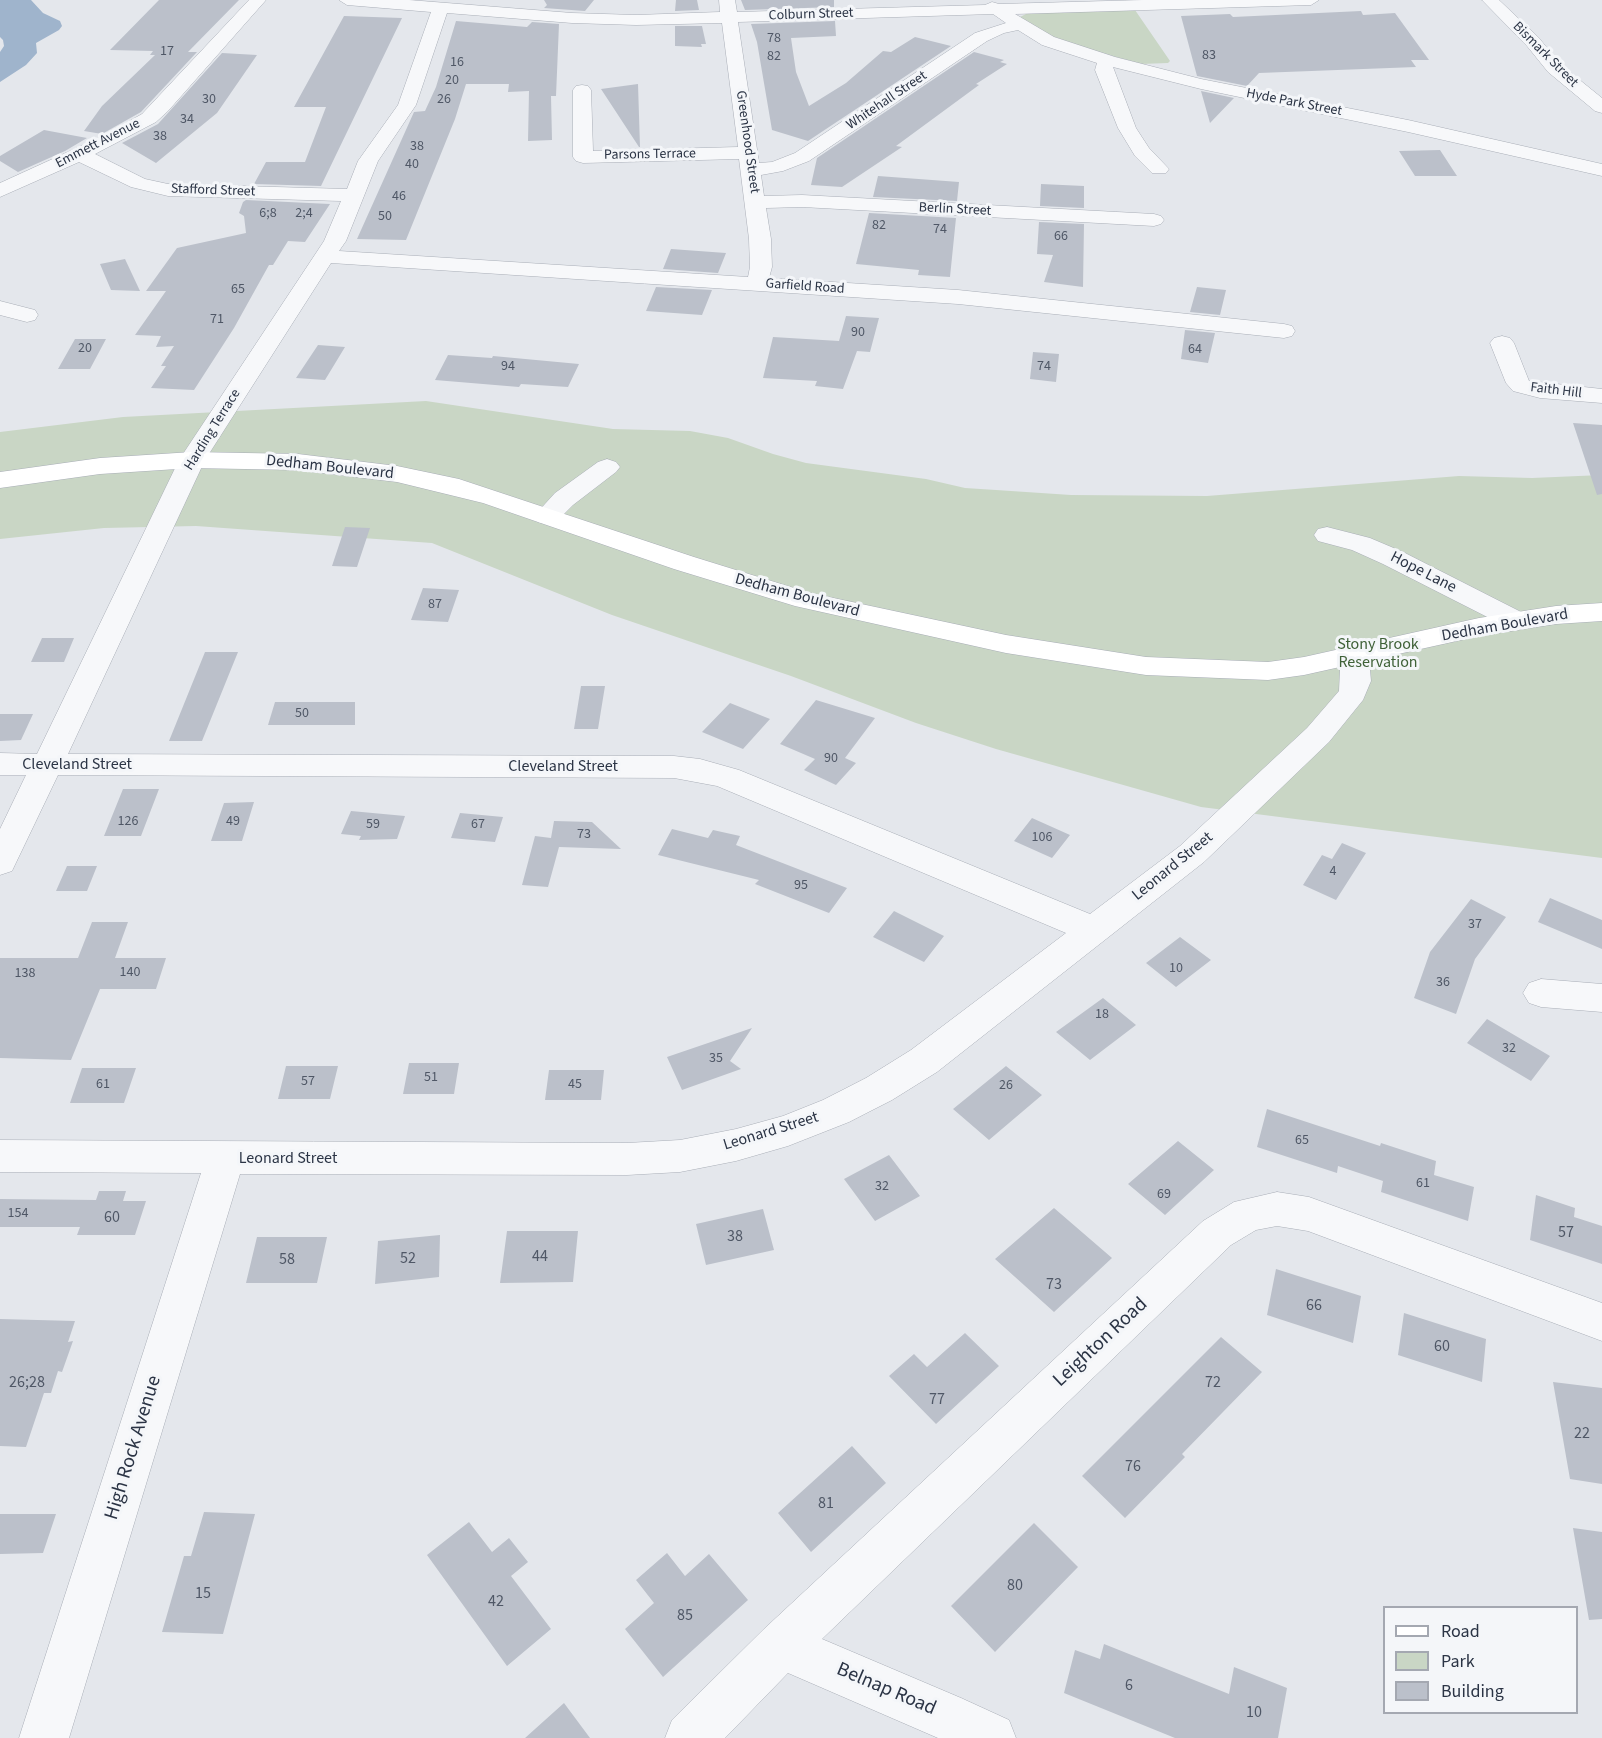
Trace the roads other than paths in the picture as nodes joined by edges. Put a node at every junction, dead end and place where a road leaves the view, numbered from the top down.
1 (258, 0) edge
2 (347, 0) edge
3 (1030, 0) edge
4 (1311, 0) edge
5 (1490, 0) edge
6 (1122, 3) edge
7 (988, 5) edge
8 (442, 8) junction
9 (728, 9) edge
10 (1017, 17) junction
11 (1109, 61) junction
12 (582, 90) dead end
13 (1602, 107) edge
14 (79, 155) junction
15 (750, 162) junction
16 (1159, 169) dead end
17 (1602, 170) edge
18 (0, 191) edge
19 (355, 195) junction
20 (755, 202) junction
21 (1154, 220) dead end
22 (325, 256) junction
23 (757, 284) junction
24 (0, 308) edge
25 (27, 315) dead end
26 (1284, 331) dead end
27 (1502, 343) dead end
28 (1602, 396) edge
29 (192, 460) junction
30 (607, 467) dead end
31 (0, 480) edge
32 (546, 516) junction
33 (1327, 535) dead end
34 (1602, 612) edge
35 (1515, 620) junction
36 (1347, 658) junction
37 (0, 765) edge
38 (47, 765) junction
39 (0, 863) edge
40 (1094, 930) junction
41 (1541, 993) dead end
42 (1602, 998) edge
43 (0, 1156) edge
44 (225, 1159) junction
45 (1602, 1322) edge
46 (781, 1646) junction
47 (44, 1738) edge
48 (690, 1738) edge
49 (991, 1738) edge

1 - 14 street, Emmett Avenue
2 - 8 street, Colburn Street
3 - 10 street, Whitehall Street
4 - 6 street
5 - 13 street, Bismark Street
6 - 10 street
7 - 9 street, Colburn Street
7 - 10 street, Hyde Park Street
8 - 9 street, Colburn Street
8 - 19 street, Harding Terrace
9 - 15 street, Greenhood Street
10 - 11 street, Hyde Park Street
10 - 15 street, Whitehall Street
11 - 16 street
11 - 17 street, Hyde Park Street
12 - 15 street, Parsons Terrace
14 - 18 street, Emmett Avenue
14 - 19 street, Stafford Street
15 - 20 street, Greenhood Street
19 - 22 street, Harding Terrace
20 - 21 street, Berlin Street
20 - 23 street, Greenhood Street
22 - 23 street, Garfield Road
22 - 29 street, Harding Terrace
23 - 26 street, Garfield Road
24 - 25 street
27 - 28 street, Faith Hill
29 - 31 main road, Dedham Boulevard
29 - 32 main road, Dedham Boulevard
29 - 38 street, Harding Terrace
30 - 32 street
32 - 36 main road, Dedham Boulevard
33 - 35 street, Hope Lane
34 - 35 main road, Dedham Boulevard
35 - 36 main road, Dedham Boulevard
36 - 40 street, Leonard Street
37 - 38 street, Cleveland Street
38 - 39 street, Harding Terrace
38 - 40 street, Cleveland Street
40 - 44 street, Leonard Street
41 - 42 street
43 - 44 street, Leonard Street
44 - 47 street, High Rock Avenue
45 - 46 street, Leighton Road
46 - 48 street, Leighton Road
46 - 49 street, Belnap Road

